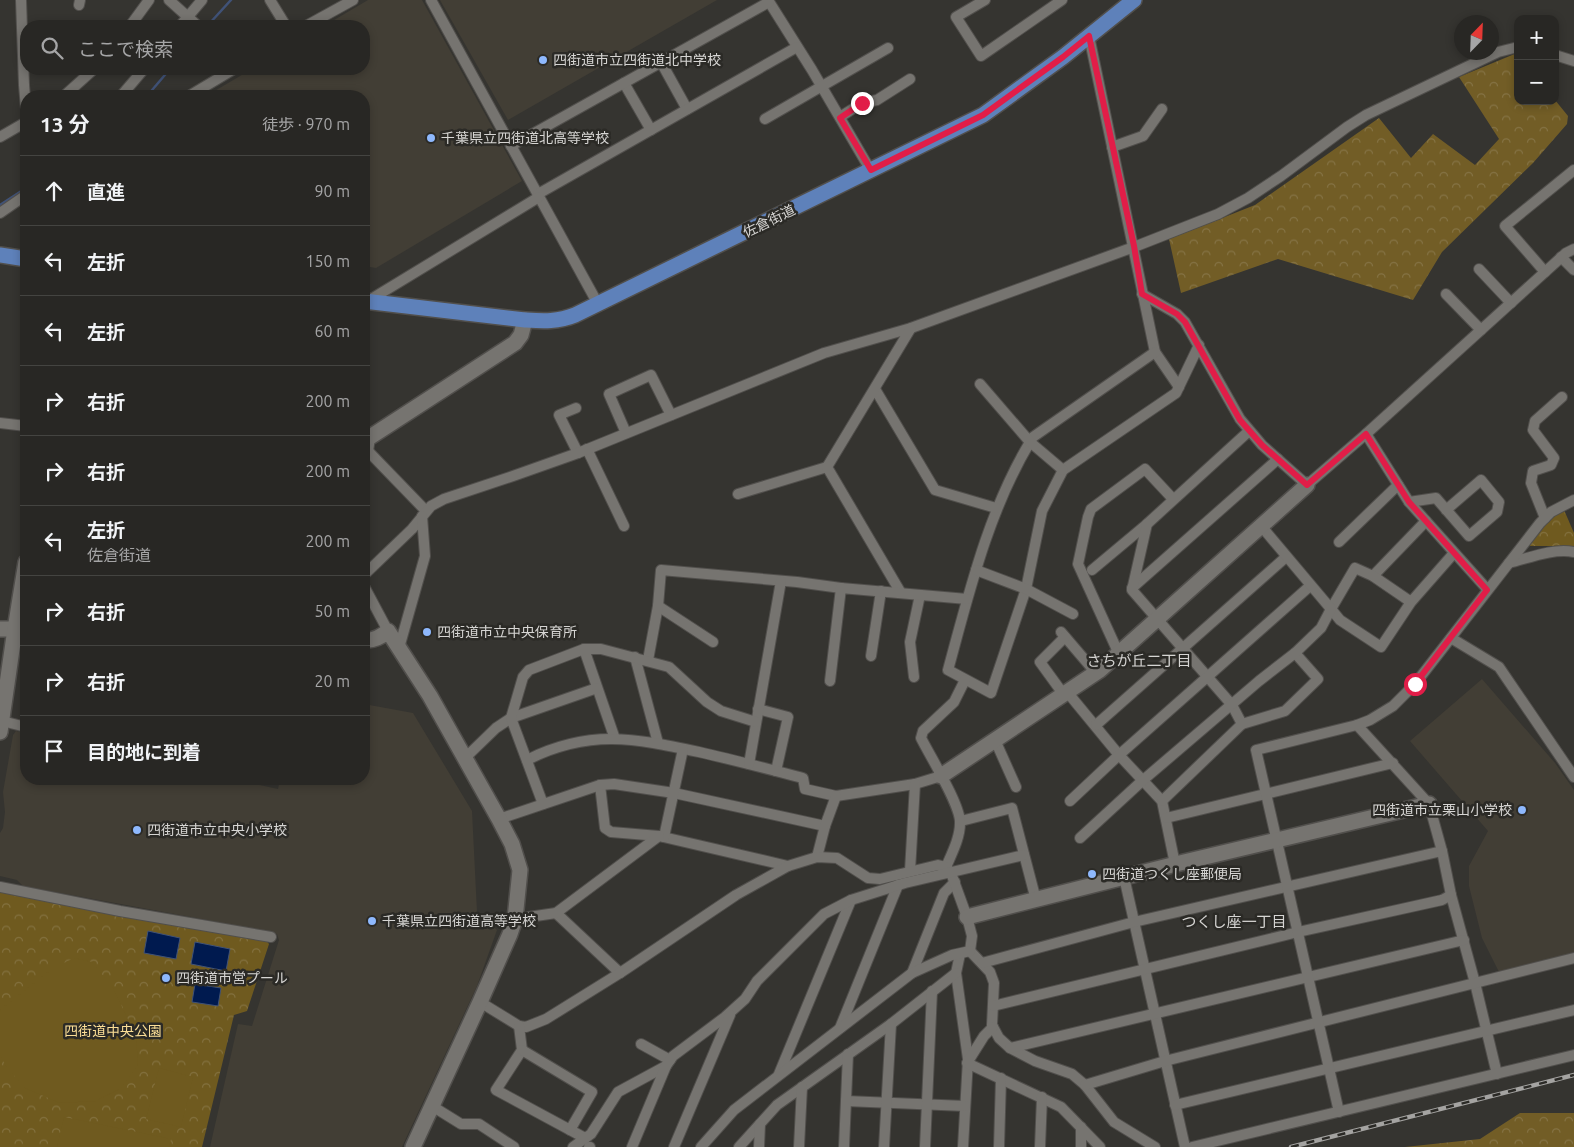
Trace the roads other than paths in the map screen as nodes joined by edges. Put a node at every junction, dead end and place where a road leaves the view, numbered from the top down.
1 (21, 0) edge
2 (149, 0) edge
3 (169, 0) edge
4 (202, 0) edge
5 (270, 0) edge
6 (353, 0) edge
7 (431, 0) edge
8 (985, 0) edge
9 (1062, 0) edge
10 (769, 1) edge
11 (1130, 1) edge
12 (188, 17) junction
13 (22, 20) edge
14 (134, 20) edge
15 (185, 20) edge
16 (191, 20) edge
17 (282, 20) edge
18 (317, 20) edge
19 (1089, 36) junction
20 (797, 47) junction
21 (888, 48) dead end
22 (1514, 48) edge
23 (1559, 55) edge
24 (1574, 61) edge
25 (661, 62) junction
26 (23, 75) edge
27 (87, 75) edge
28 (139, 75) edge
29 (224, 75) edge
30 (910, 80) dead end
31 (624, 83) junction
32 (822, 86) junction
33 (25, 90) edge
34 (71, 90) edge
35 (126, 90) edge
36 (199, 90) edge
37 (687, 109) junction
38 (1162, 109) dead end
39 (840, 118) junction
40 (765, 119) dead end
41 (20, 125) edge
42 (651, 130) junction
43 (0, 137) edge
44 (511, 146) junction
45 (1112, 147) junction
46 (871, 170) junction
47 (1574, 170) edge
48 (538, 195) junction
49 (20, 199) edge
50 (0, 213) edge
51 (1134, 246) junction
52 (1574, 249) edge
53 (0, 255) edge
54 (1561, 257) junction
55 (20, 258) edge
56 (1479, 269) dead end
57 (1574, 270) edge
58 (1545, 272) junction
59 (1142, 294) junction
60 (1446, 294) dead end
61 (370, 299) edge
62 (370, 301) edge
63 (1511, 303) junction
64 (598, 304) junction
65 (524, 320) junction
66 (911, 328) junction
67 (1481, 330) junction
68 (1199, 345) junction
69 (1155, 352) junction
70 (980, 384) dead end
71 (1179, 387) junction
72 (875, 389) junction
73 (1562, 397) dead end
74 (576, 408) dead end
75 (672, 415) junction
76 (0, 423) edge
77 (20, 425) edge
78 (1249, 431) junction
79 (626, 433) junction
80 (1366, 434) junction
81 (370, 441) edge
82 (1030, 442) junction
83 (370, 449) edge
84 (582, 451) junction
85 (1278, 459) junction
86 (827, 467) junction
87 (1063, 470) junction
88 (1307, 485) junction
89 (1398, 485) junction
90 (738, 494) dead end
91 (1174, 500) junction
92 (1574, 500) edge
93 (1409, 502) junction
94 (996, 508) junction
95 (1446, 510) junction
96 (424, 513) junction
97 (1545, 518) junction
98 (1426, 520) junction
99 (1147, 524) junction
100 (624, 526) dead end
101 (1262, 527) junction
102 (1339, 542) dead end
103 (1574, 552) edge
104 (1454, 553) junction
105 (1286, 557) junction
106 (1509, 563) junction
107 (370, 569) edge
108 (976, 570) junction
109 (1092, 570) dead end
110 (1373, 576) junction
111 (780, 581) junction
112 (1310, 586) junction
113 (841, 588) junction
114 (1132, 588) junction
115 (1026, 590) junction
116 (1487, 590) junction
117 (881, 591) junction
118 (901, 593) junction
119 (920, 595) junction
120 (20, 596) edge
121 (370, 597) edge
122 (967, 600) junction
123 (1411, 602) junction
124 (658, 606) junction
125 (1331, 609) junction
126 (1073, 614) dead end
127 (1157, 619) junction
128 (14, 629) edge
129 (388, 631) junction
130 (1451, 638) junction
131 (370, 640) edge
132 (713, 642) dead end
133 (399, 648) junction
134 (1182, 649) junction
135 (584, 650) junction
136 (1118, 652) junction
137 (1295, 653) junction
138 (871, 656) dead end
139 (635, 657) junction
140 (648, 660) junction
141 (1096, 673) junction
142 (914, 677) dead end
143 (1207, 677) junction
144 (965, 680) junction
145 (830, 681) dead end
146 (597, 688) junction
147 (1066, 694) junction
148 (1232, 705) junction
149 (758, 708) junction
150 (512, 718) junction
151 (756, 722) junction
152 (1242, 724) junction
153 (1096, 725) junction
154 (1357, 725) junction
155 (1, 727) edge
156 (20, 727) edge
157 (615, 739) junction
158 (995, 740) junction
159 (658, 743) junction
160 (684, 749) junction
161 (1119, 755) junction
162 (464, 759) junction
163 (527, 760) junction
164 (1393, 763) junction
165 (748, 764) junction
166 (776, 771) junction
167 (941, 776) junction
168 (1574, 778) edge
169 (1142, 781) junction
170 (915, 784) junction
171 (600, 785) junction
172 (1016, 787) dead end
173 (674, 793) junction
174 (1266, 794) junction
175 (836, 796) junction
176 (1070, 801) dead end
177 (1162, 801) junction
178 (543, 804) junction
179 (1429, 804) junction
180 (1166, 818) junction
181 (499, 819) junction
182 (961, 821) junction
183 (825, 826) junction
184 (661, 836) junction
185 (1080, 838) dead end
186 (1277, 841) junction
187 (1442, 851) junction
188 (1024, 855) junction
189 (817, 857) junction
190 (1175, 864) junction
191 (788, 866) junction
192 (910, 871) junction
193 (951, 874) junction
194 (1124, 877) junction
195 (898, 885) junction
196 (0, 887) edge
197 (1287, 887) junction
198 (1451, 895) junction
199 (852, 900) junction
200 (1036, 900) junction
201 (556, 913) junction
202 (968, 917) junction
203 (515, 920) junction
204 (1134, 922) junction
205 (1298, 932) junction
206 (271, 937) dead end
207 (1464, 940) junction
208 (965, 952) junction
209 (1574, 958) edge
210 (982, 963) junction
211 (1145, 970) junction
212 (620, 973) junction
213 (912, 973) junction
214 (956, 973) junction
215 (1308, 976) junction
216 (1475, 983) junction
217 (932, 992) junction
218 (480, 1002) junction
219 (993, 1006) junction
220 (1574, 1010) edge
221 (731, 1012) junction
222 (1155, 1015) junction
223 (1318, 1021) junction
224 (890, 1024) junction
225 (519, 1026) junction
226 (993, 1027) junction
227 (840, 1029) junction
228 (1486, 1030) junction
229 (641, 1044) dead end
230 (1010, 1048) junction
231 (522, 1050) junction
232 (848, 1054) junction
233 (1574, 1055) edge
234 (1165, 1061) junction
235 (668, 1063) junction
236 (968, 1063) junction
237 (1328, 1067) junction
238 (1497, 1074) junction
239 (779, 1075) junction
240 (1001, 1078) junction
241 (1085, 1084) junction
242 (802, 1087) junction
243 (1042, 1097) junction
244 (846, 1101) junction
245 (886, 1102) junction
246 (927, 1104) junction
247 (1175, 1105) junction
248 (432, 1106) junction
249 (965, 1106) junction
250 (1339, 1112) junction
251 (760, 1124) junction
252 (1081, 1128) junction
253 (570, 1130) junction
254 (589, 1143) edge
255 (413, 1147) edge
256 (514, 1147) edge
257 (573, 1147) edge
258 (632, 1147) edge
259 (674, 1147) edge
260 (701, 1147) edge
261 (738, 1147) edge
262 (759, 1147) edge
263 (800, 1147) edge
264 (844, 1147) edge
265 (884, 1147) edge
266 (925, 1147) edge
267 (963, 1147) edge
268 (999, 1147) edge
269 (1040, 1147) edge
270 (1081, 1147) edge
271 (1100, 1147) edge
272 (1155, 1147) edge
273 (1185, 1147) edge
274 (1192, 1147) edge

1 - 13 street
2 - 14 street
3 - 12 street
4 - 12 street
5 - 17 street
6 - 18 street
7 - 44 street
8 - 9 street
10 - 20 street
10 - 25 street
11 - 19 main road, 佐倉街道
12 - 15 street
12 - 16 street
19 - 45 street
19 - 46 main road, 佐倉街道
20 - 32 street
20 - 37 street
21 - 32 street
22 - 51 street
23 - 24 street
25 - 31 street
25 - 37 street
26 - 33 street
27 - 34 street
28 - 35 street
29 - 36 street
30 - 39 street
31 - 42 street
31 - 44 street
32 - 39 street
32 - 40 street
37 - 42 street
38 - 45 street
39 - 46 street
41 - 43 street
42 - 48 street
44 - 48 street
45 - 51 street
46 - 64 main road, 佐倉街道
47 - 58 street
48 - 61 street
48 - 64 street
49 - 50 street
51 - 59 street
51 - 66 street
52 - 54 street
53 - 55 main road
54 - 57 street
54 - 58 street
56 - 63 street
58 - 63 street
59 - 68 street
59 - 69 street
60 - 67 street
62 - 65 main road, 佐倉街道
63 - 67 street
64 - 65 main road, 佐倉街道
65 - 81 street
66 - 72 street
66 - 75 street
67 - 80 street
68 - 71 street
68 - 78 street
69 - 71 street
69 - 82 street
70 - 82 street
71 - 87 street
72 - 86 street
72 - 94 street
73 - 97 street
74 - 84 street
75 - 79 street
75 - 79 street
76 - 77 street
78 - 85 street
78 - 91 street
79 - 84 street
80 - 88 street
80 - 89 street
82 - 87 street
82 - 94 street
83 - 96 street
84 - 96 street
84 - 100 street
85 - 88 street
85 - 114 street
86 - 90 street
86 - 118 street
87 - 115 street
88 - 101 street
89 - 93 street
89 - 102 street
91 - 99 street
91 - 136 street
92 - 97 street
93 - 95 street
93 - 98 street
94 - 108 street
95 - 95 street
96 - 107 street
96 - 133 street
97 - 106 street
98 - 104 street
98 - 110 street
99 - 109 street
99 - 114 street
101 - 105 street
101 - 127 street
103 - 106 street
104 - 116 street
104 - 123 street
105 - 112 street
105 - 134 street
106 - 116 street
108 - 115 street
108 - 122 street
110 - 123 street
110 - 125 street
111 - 113 street
111 - 124 street
111 - 149 street
112 - 125 street
112 - 143 street
113 - 117 street
113 - 145 street
114 - 127 street
115 - 126 street
115 - 144 street
116 - 130 street
117 - 118 street
117 - 138 street
118 - 119 street
119 - 122 street
119 - 142 street
120 - 128 street
121 - 129 street
122 - 144 street
123 - 125 street
124 - 132 street
124 - 140 street
125 - 137 street
127 - 134 street
127 - 136 street
128 - 155 street
129 - 131 street
129 - 133 street
130 - 154 street
130 - 168 street
133 - 162 street
134 - 143 street
134 - 153 street
135 - 139 street
135 - 146 street
135 - 150 street
136 - 141 street
137 - 148 street
137 - 152 street
139 - 140 street
139 - 159 street
140 - 151 street
141 - 147 street
141 - 147 street
143 - 148 street
143 - 161 street
144 - 167 street
146 - 150 street
146 - 157 street
147 - 153 street
147 - 158 street
148 - 152 street
148 - 169 street
149 - 151 street
149 - 166 street
150 - 162 street
150 - 163 street
151 - 165 street
152 - 177 street
153 - 161 street
154 - 164 street
154 - 174 street
155 - 156 street
157 - 159 street
157 - 163 street
158 - 167 street
158 - 172 street
159 - 160 street
160 - 165 street
160 - 173 street
161 - 169 street
161 - 176 street
162 - 181 street
163 - 178 street
164 - 174 street
164 - 179 street
165 - 166 street
166 - 175 street
167 - 170 street
167 - 182 street
169 - 177 street
169 - 185 street
170 - 175 street
170 - 192 street
171 - 173 street
171 - 178 street
171 - 184 street
173 - 183 street
173 - 184 street
174 - 180 street
174 - 186 street
175 - 183 street
177 - 180 street
178 - 181 street
179 - 186 street
179 - 187 street
180 - 190 street
181 - 203 street
182 - 188 street
182 - 193 street
183 - 189 street
184 - 191 street
184 - 201 street
186 - 190 street
186 - 197 street
187 - 197 street
187 - 198 street
188 - 193 street
188 - 200 street
189 - 191 street
189 - 192 street
190 - 194 street
191 - 212 street
192 - 193 street
193 - 195 street
193 - 202 street
193 - 213 street
194 - 200 street
194 - 204 street
195 - 199 street
195 - 227 street
196 - 206 street
197 - 204 street
197 - 205 street
198 - 205 street
198 - 207 street
199 - 221 street
199 - 239 street
200 - 202 street
201 - 203 street
201 - 212 street
202 - 208 street
203 - 218 street
204 - 210 street
204 - 211 street
205 - 211 street
205 - 215 street
207 - 215 street
207 - 216 street
208 - 210 street
208 - 213 street
208 - 214 street
209 - 216 street
210 - 219 street
211 - 219 street
211 - 222 street
212 - 225 street
213 - 227 street
214 - 217 street
214 - 236 street
215 - 222 street
215 - 223 street
216 - 223 street
216 - 228 street
217 - 224 street
217 - 246 street
218 - 225 street
218 - 248 street
219 - 226 street
220 - 228 street
221 - 235 street
221 - 259 street
222 - 230 street
222 - 234 street
223 - 234 street
223 - 237 street
224 - 232 street
224 - 245 street
225 - 231 street
226 - 230 street
226 - 236 street
227 - 239 street
228 - 237 street
228 - 238 street
229 - 235 street
230 - 241 street
231 - 253 street
231 - 253 street
232 - 242 street
232 - 244 street
233 - 238 street
234 - 241 street
234 - 247 street
235 - 254 street
235 - 258 street
236 - 240 street
236 - 249 street
237 - 247 street
237 - 250 street
238 - 250 street
239 - 260 street
240 - 243 street
240 - 268 street
241 - 272 street
242 - 251 street
242 - 263 street
243 - 252 street
243 - 269 street
244 - 245 street
244 - 264 street
245 - 246 street
245 - 265 street
246 - 249 street
246 - 266 street
247 - 273 street
248 - 255 street
248 - 256 street
249 - 267 street
250 - 274 street
251 - 261 street
251 - 262 street
252 - 270 street
252 - 271 street
253 - 254 street
254 - 257 street

